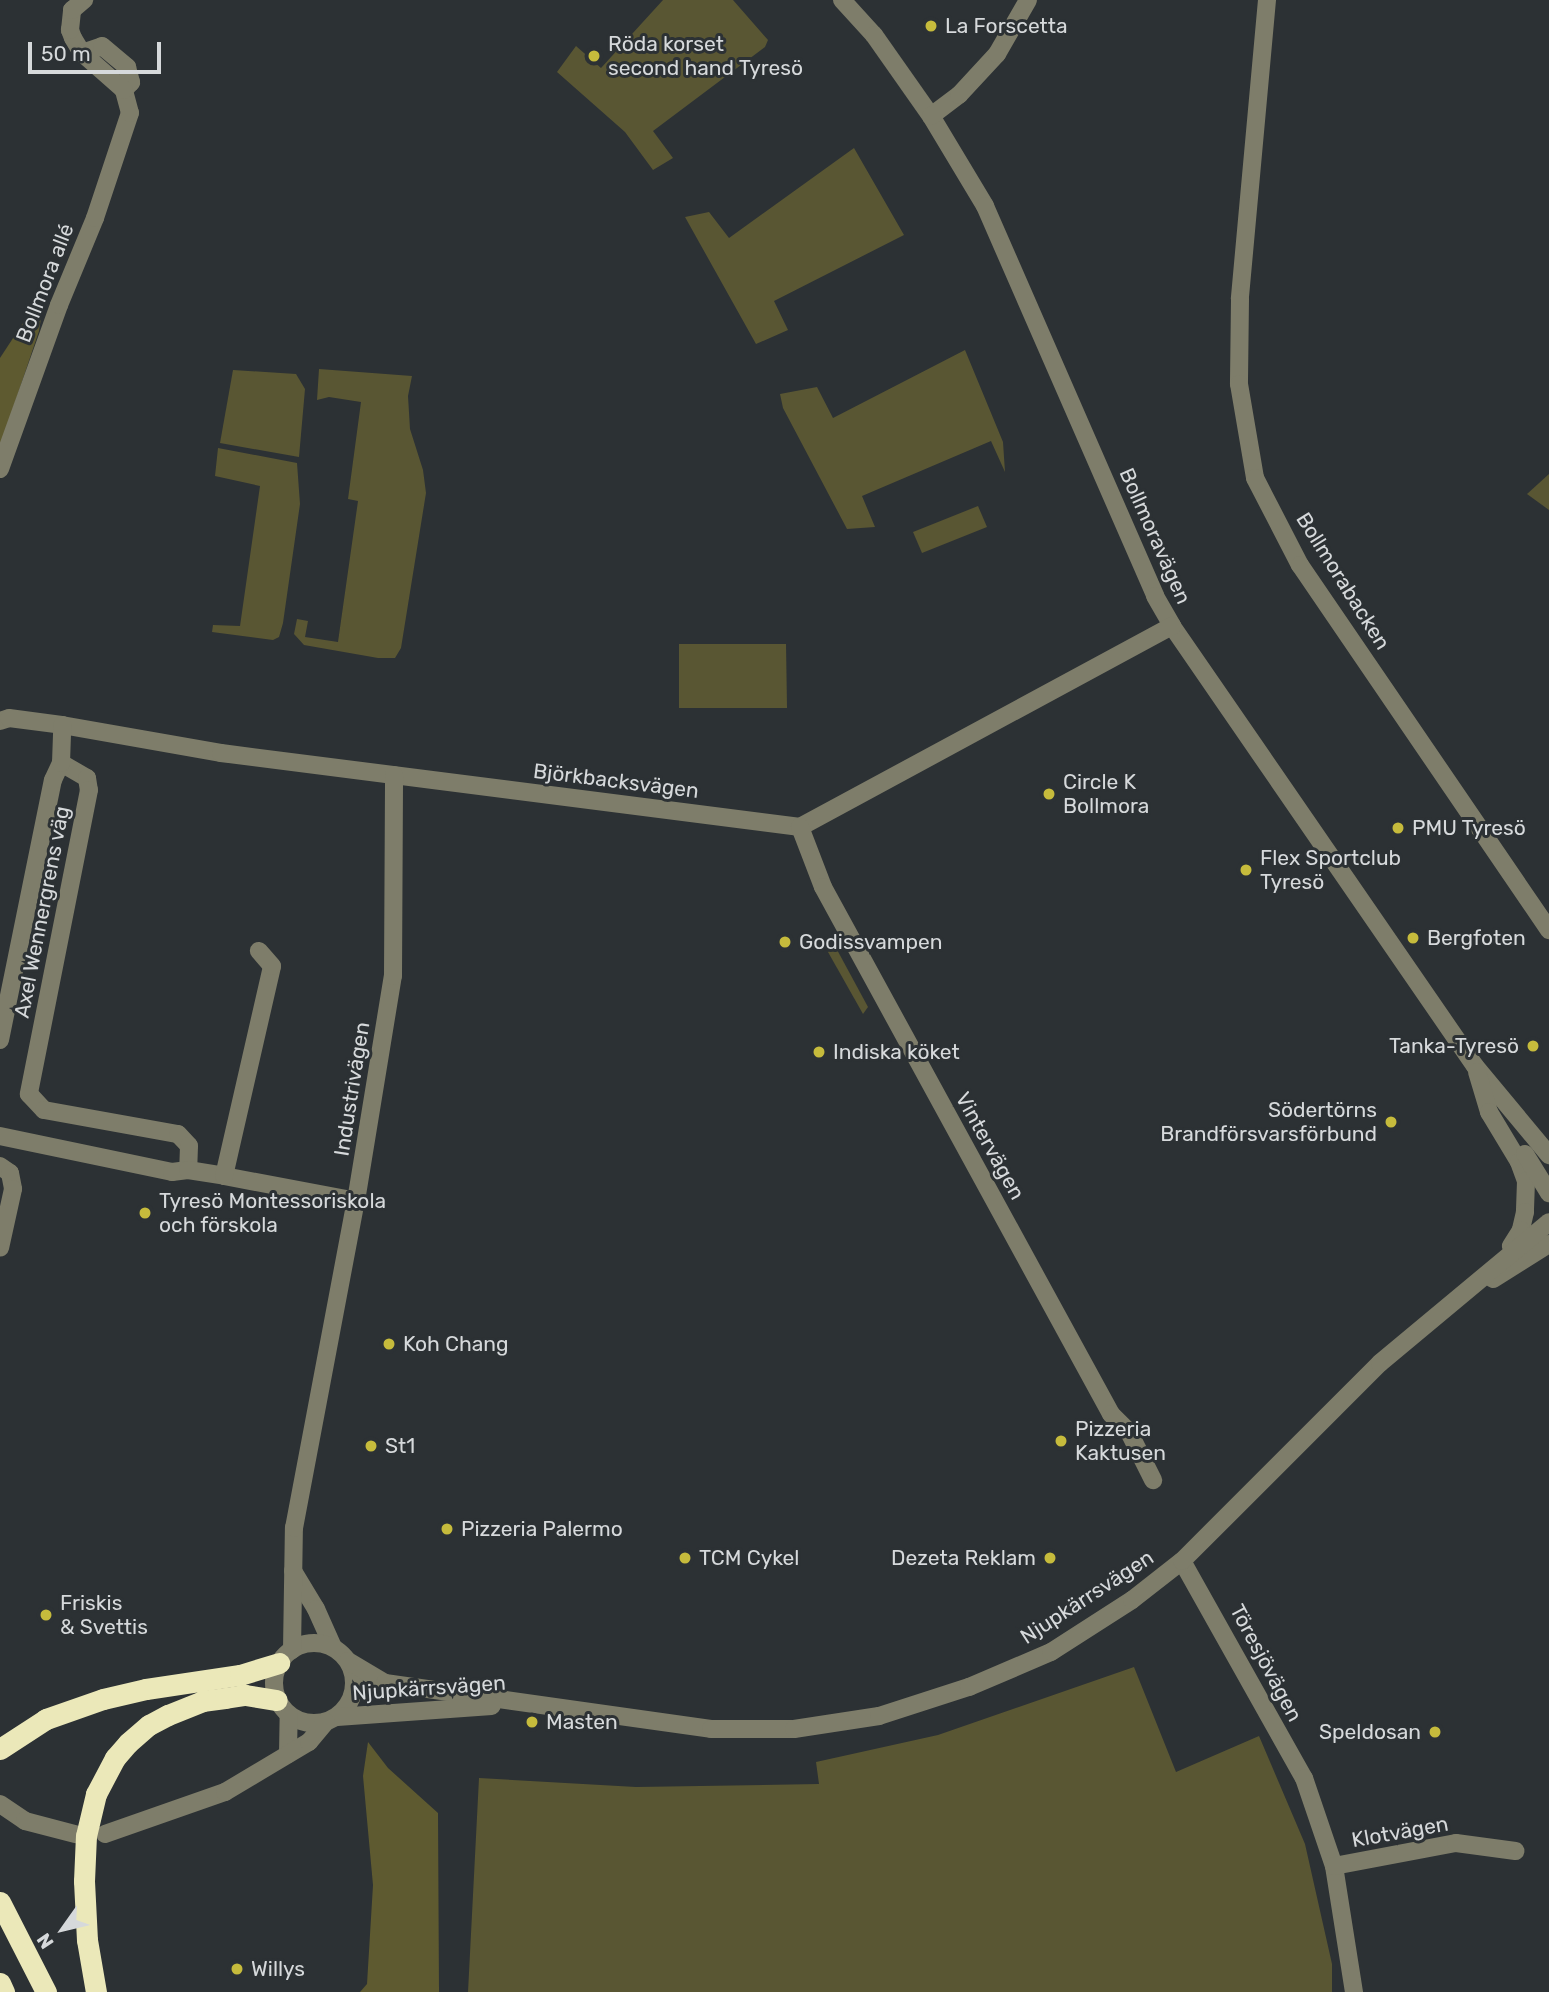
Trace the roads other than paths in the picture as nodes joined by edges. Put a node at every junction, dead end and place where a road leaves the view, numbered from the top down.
1 (84, 0) edge
2 (842, 0) edge
3 (1028, 0) edge
4 (1267, 0) edge
5 (930, 116) junction
6 (0, 468) edge
7 (1172, 626) junction
8 (3, 717) edge
9 (62, 725) junction
10 (61, 763) junction
11 (394, 775) junction
12 (800, 827) junction
13 (1549, 930) edge
14 (259, 951) dead end
15 (0, 1040) edge
16 (1475, 1066) junction
17 (0, 1136) edge
18 (1549, 1155) edge
19 (0, 1166) edge
20 (188, 1170) junction
21 (224, 1176) junction
22 (1549, 1193) edge
23 (356, 1200) junction
24 (1549, 1222) edge
25 (1549, 1244) edge
26 (0, 1248) edge
27 (1504, 1258) junction
28 (1454, 1302) junction
29 (1153, 1480) dead end
30 (1182, 1561) junction
31 (293, 1571) junction
32 (332, 1647) junction
33 (286, 1657) junction
34 (348, 1661) junction
35 (524, 1704) junction
36 (283, 1707) junction
37 (332, 1720) junction
38 (0, 1749) edge
39 (288, 1754) junction
40 (0, 1804) edge
41 (75, 1833) dead end
42 (106, 1833) dead end
43 (1515, 1851) dead end
44 (1334, 1866) junction
45 (0, 1902) edge
46 (0, 1983) edge
47 (4, 1992) edge
48 (46, 1992) edge
49 (96, 1992) edge
50 (1354, 1992) edge

1 - 6 street, Bollmora allé
2 - 5 street, Bollmoravägen
3 - 5 street
4 - 13 street, Bollmorabacken
5 - 7 street, Bollmoravägen
7 - 12 street
7 - 16 street, Bollmoravägen
8 - 9 street, Björkbacksvägen
9 - 10 street, Axel Wennergrens väg
9 - 11 street, Björkbacksvägen
10 - 15 street, Axel Wennergrens väg
10 - 20 street, Axel Wennergrens väg
11 - 12 street, Björkbacksvägen
11 - 23 street, Industrivägen
12 - 29 street, Vintervägen
14 - 21 street
16 - 18 street, Bollmoravägen
16 - 22 street, Bollmoravägen
16 - 27 street, Bollmoravägen
17 - 20 street
19 - 26 street
20 - 21 street
21 - 23 street
23 - 31 street, Industrivägen
24 - 27 street, Njupkärrsvägen
25 - 28 street, Njupkärrsvägen
27 - 28 street, Njupkärrsvägen
28 - 30 street, Njupkärrsvägen
30 - 35 street, Njupkärrsvägen
30 - 44 street, Töresjövägen
31 - 32 street
31 - 33 street, Industrivägen
32 - 33 street
32 - 34 street
33 - 36 street
33 - 38 highway
34 - 35 street, Njupkärrsvägen
34 - 37 street
35 - 37 street, Njupkärrsvägen
36 - 37 street
36 - 39 street
36 - 49 highway, bridge
37 - 39 street
39 - 42 street
40 - 41 street
43 - 44 street, Klotvägen
44 - 50 street, Töresjövägen
45 - 48 highway
46 - 47 highway

